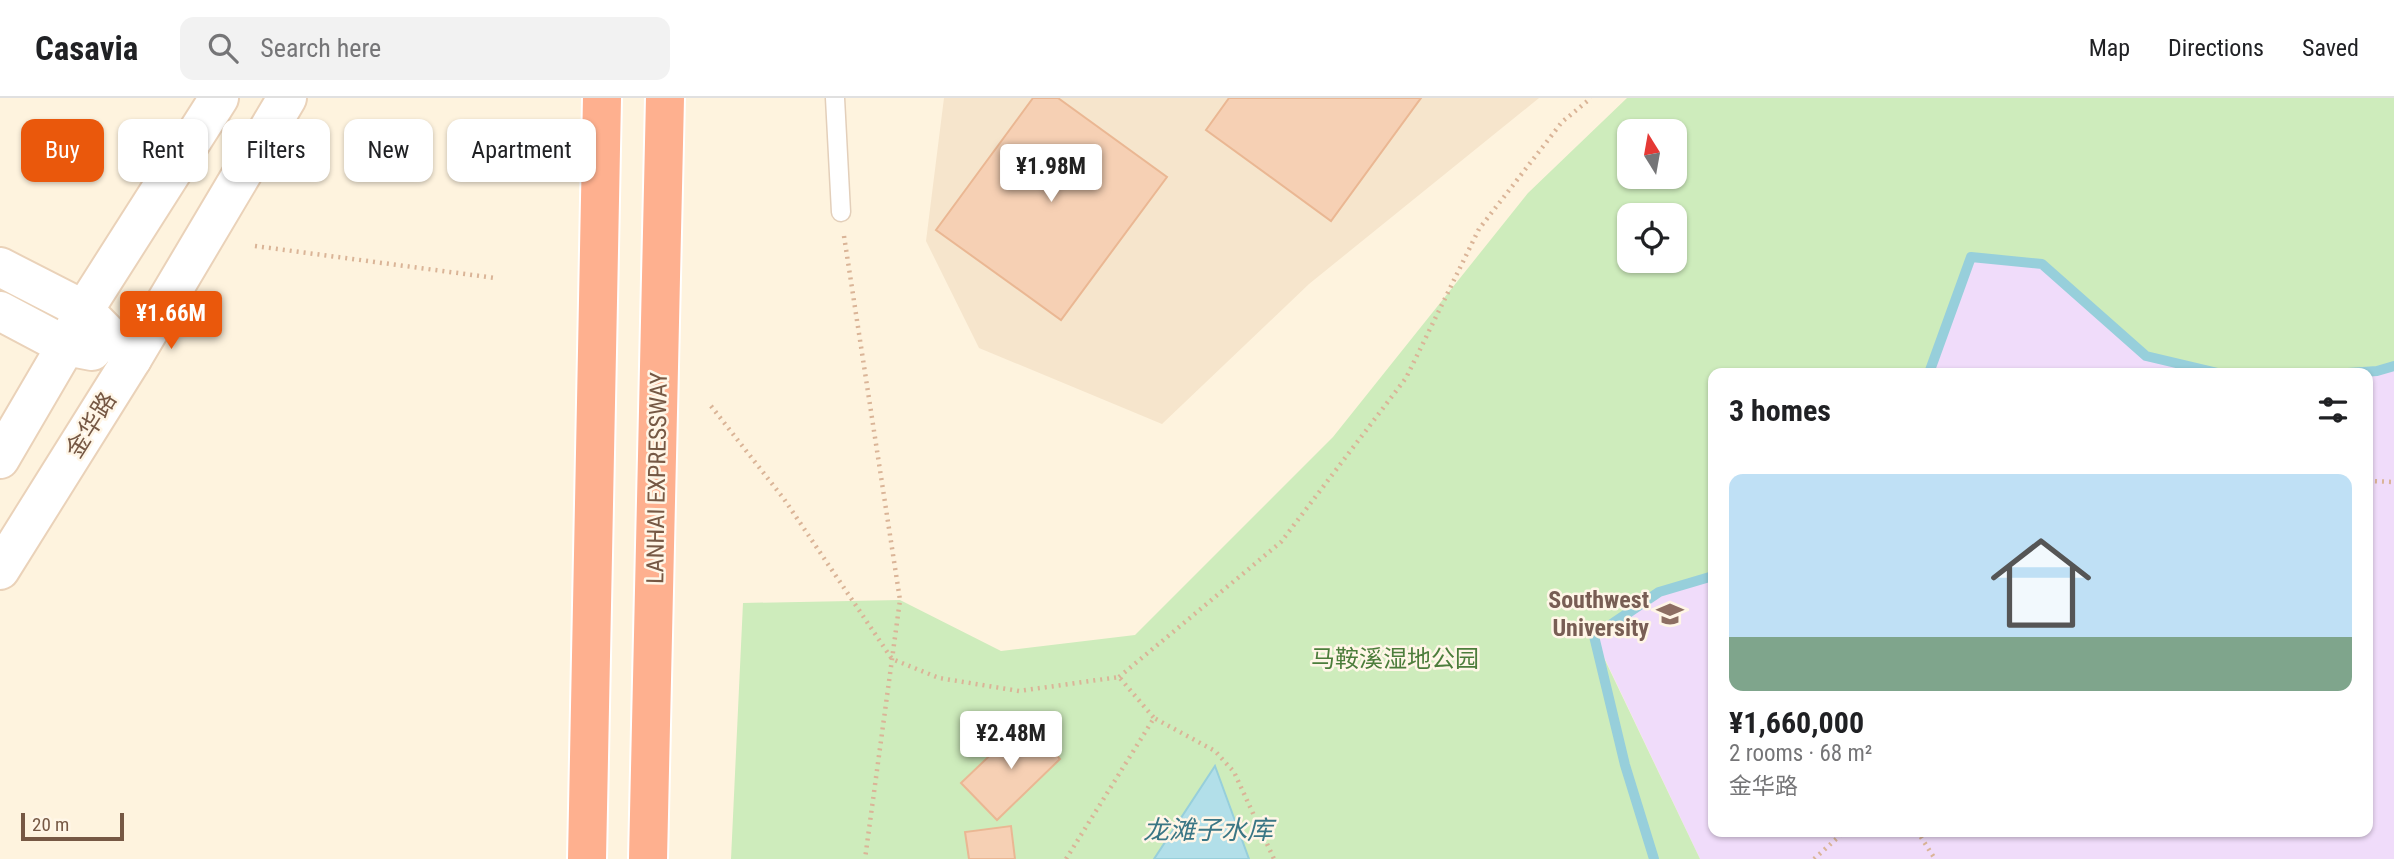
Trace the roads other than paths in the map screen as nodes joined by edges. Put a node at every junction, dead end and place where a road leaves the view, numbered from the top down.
1 (219, 98) edge
2 (288, 98) edge
3 (603, 98) edge
4 (665, 98) edge
5 (835, 98) edge
6 (841, 212) road end
7 (0, 267) edge
8 (84, 310) junction
9 (0, 311) edge
10 (66, 346) junction
11 (132, 359) junction
12 (0, 459) edge
13 (0, 570) edge
14 (587, 859) edge
15 (648, 859) edge

1 - 8 main road
2 - 11 main road, 金华路
3 - 14 highway
4 - 15 highway, LANHAI EXPRESSWAY
5 - 6 lane
7 - 8 main road
8 - 10 main road
8 - 11 main road
9 - 10 main road
10 - 11 main road
10 - 12 main road
11 - 13 main road, 金华路

